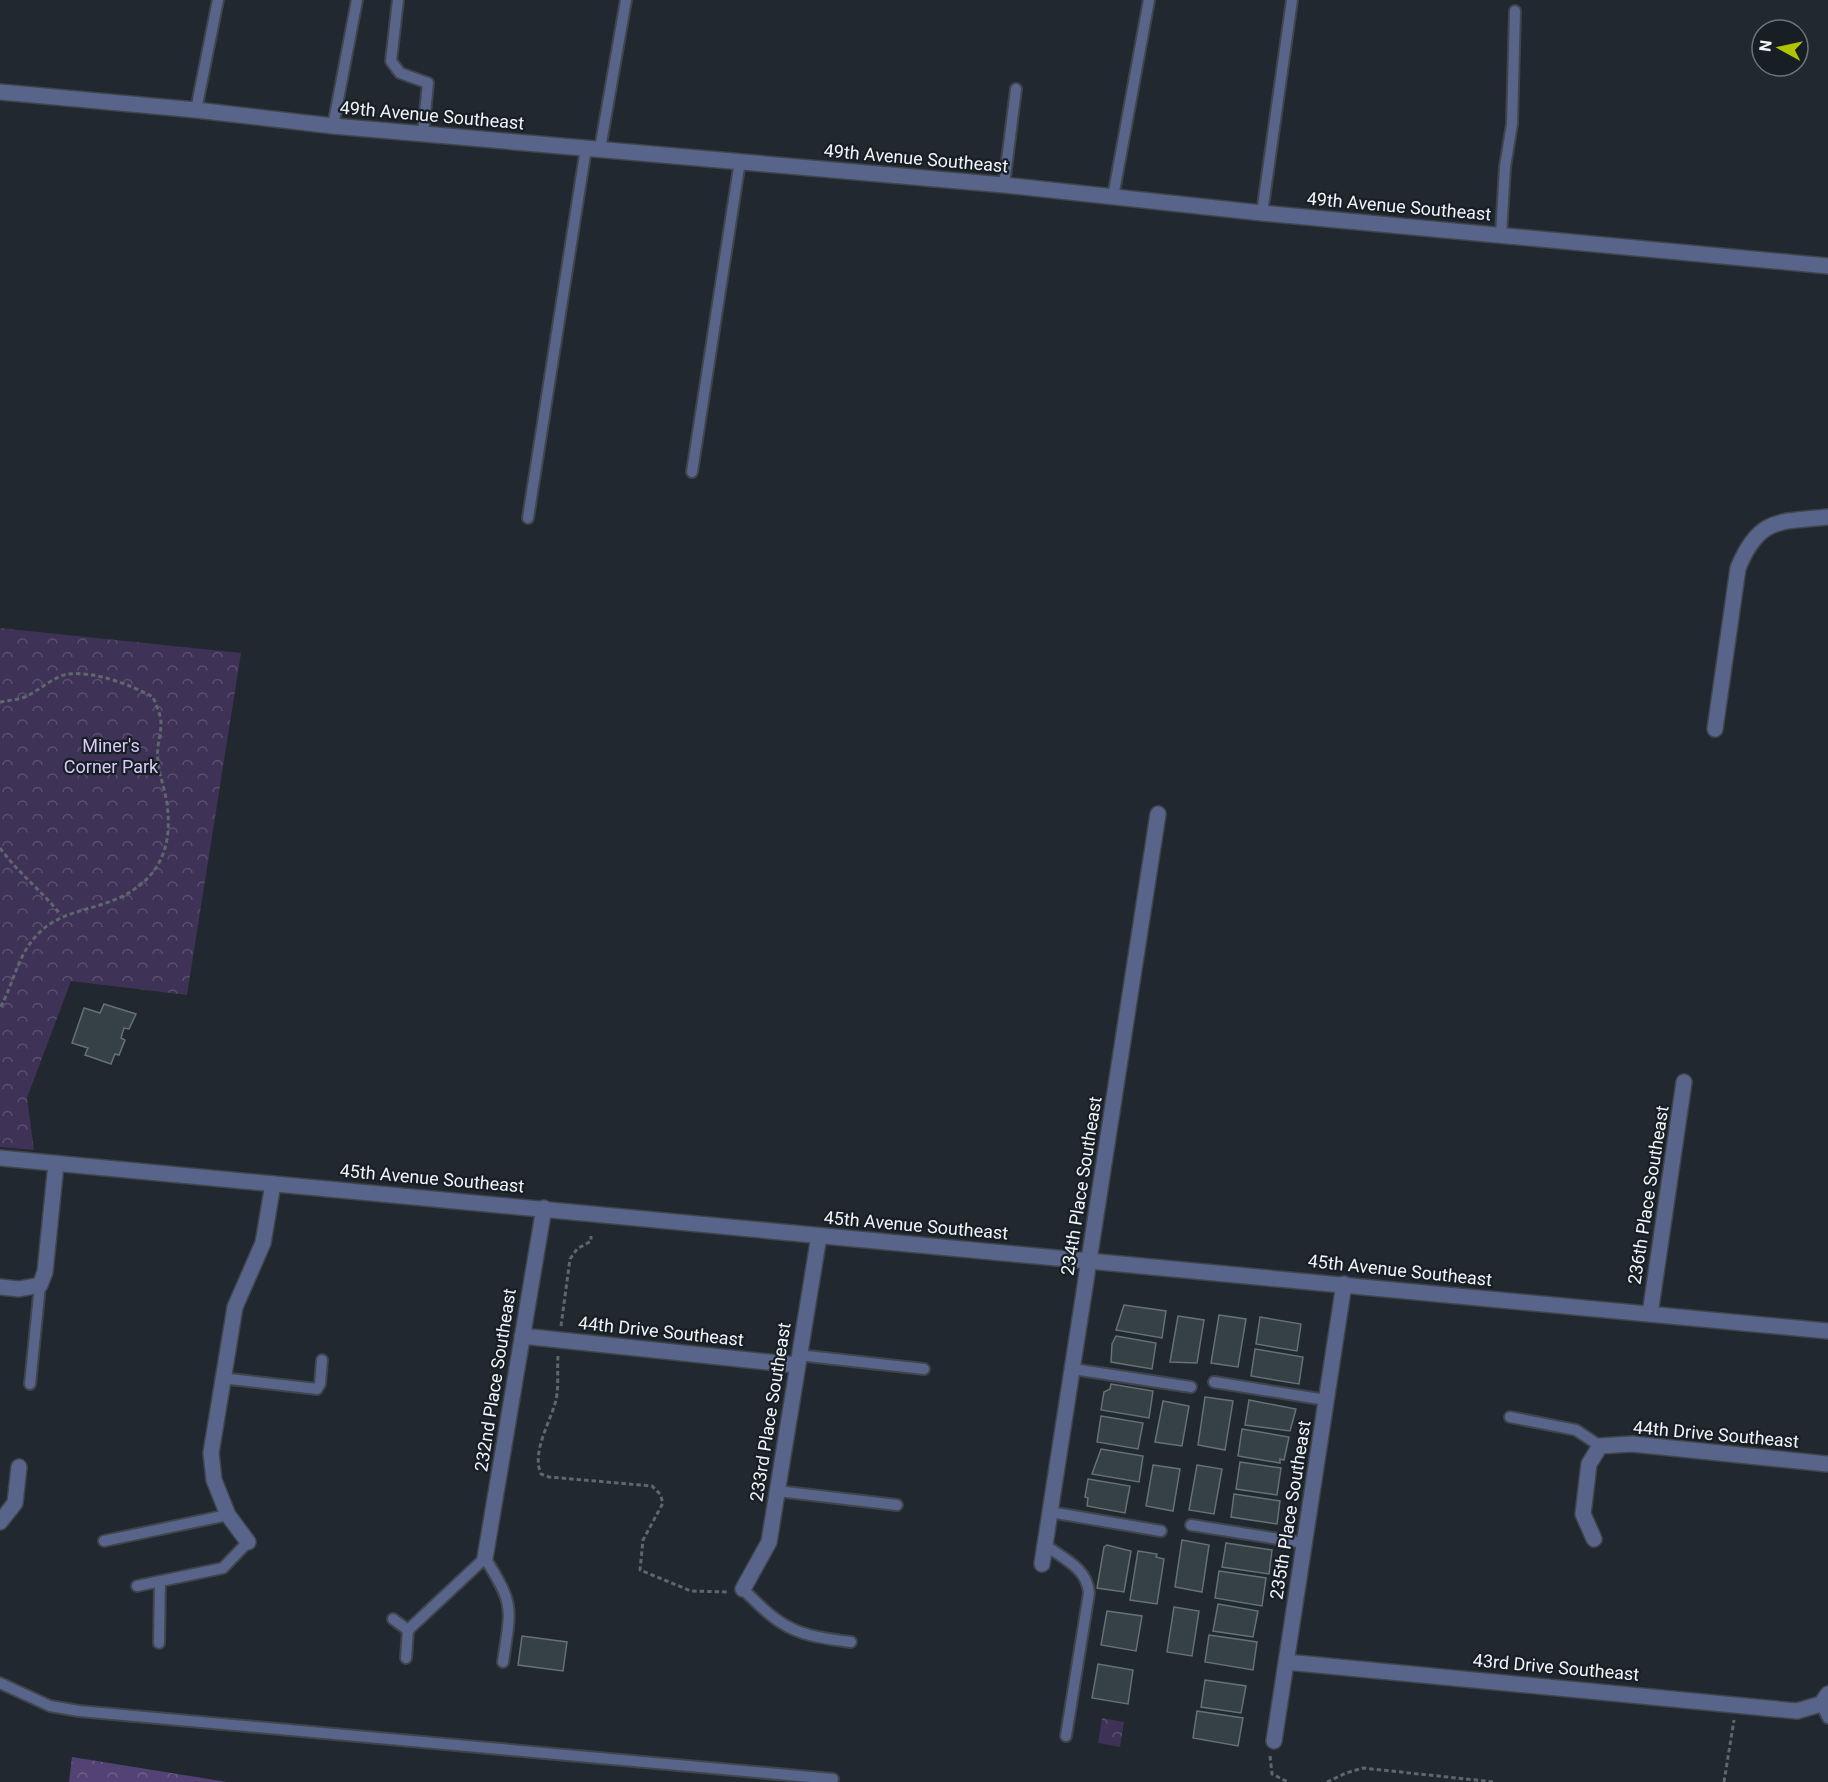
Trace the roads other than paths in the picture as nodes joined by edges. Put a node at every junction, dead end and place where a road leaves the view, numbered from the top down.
1 (218, 0) edge
2 (357, 0) edge
3 (398, 0) edge
4 (626, 0) edge
5 (1149, 0) edge
6 (1292, 0) edge
7 (1515, 10) dead end
8 (1016, 89) dead end
9 (0, 92) edge
10 (196, 110) junction
11 (333, 126) junction
12 (423, 134) junction
13 (593, 148) junction
14 (740, 162) junction
15 (1004, 185) junction
16 (1113, 197) junction
17 (1262, 213) junction
18 (1501, 235) junction
19 (1828, 266) edge
20 (692, 472) dead end
21 (1828, 517) edge
22 (528, 519) dead end
23 (1715, 729) dead end
24 (1158, 814) dead end
25 (1684, 1082) dead end
26 (0, 1158) edge
27 (56, 1164) junction
28 (273, 1184) junction
29 (544, 1208) junction
30 (819, 1236) junction
31 (1089, 1260) junction
32 (1344, 1284) junction
33 (40, 1285) junction
34 (0, 1287) edge
35 (1650, 1314) junction
36 (1828, 1330) edge
37 (522, 1336) junction
38 (322, 1360) dead end
39 (797, 1360) junction
40 (1073, 1368) junction
41 (924, 1369) dead end
42 (221, 1378) junction
43 (1214, 1382) dead end
44 (30, 1384) dead end
45 (1191, 1387) dead end
46 (1326, 1400) junction
47 (1510, 1417) dead end
48 (1600, 1446) junction
49 (1828, 1464) edge
50 (19, 1467) dead end
51 (777, 1491) junction
52 (897, 1505) dead end
53 (1050, 1512) junction
54 (228, 1515) junction
55 (0, 1522) edge
56 (1191, 1525) dead end
57 (1161, 1531) dead end
58 (1594, 1539) dead end
59 (104, 1541) dead end
60 (248, 1542) joint
61 (1304, 1543) junction
62 (1045, 1545) junction
63 (485, 1558) junction
64 (1042, 1564) dead end
65 (160, 1581) junction
66 (137, 1586) dead end
67 (743, 1589) joint
68 (393, 1619) dead end
69 (408, 1630) junction
70 (851, 1642) dead end
71 (159, 1643) dead end
72 (406, 1658) dead end
73 (503, 1662) dead end
74 (1286, 1662) junction
75 (0, 1683) edge
76 (1826, 1705) edge
77 (1066, 1736) dead end
78 (1274, 1741) road end
79 (833, 1779) dead end

1 - 10 lane
2 - 11 lane
3 - 12 lane
4 - 13 lane
5 - 16 lane
6 - 17 lane
7 - 18 lane
8 - 15 lane
9 - 10 street, 49th Avenue Southeast
10 - 11 street, 49th Avenue Southeast
11 - 12 street, 49th Avenue Southeast
12 - 13 street, 49th Avenue Southeast
13 - 14 street, 49th Avenue Southeast
13 - 22 lane
14 - 15 street, 49th Avenue Southeast
14 - 20 lane
15 - 16 street, 49th Avenue Southeast
16 - 17 street, 49th Avenue Southeast
17 - 18 street, 49th Avenue Southeast
18 - 19 street, 49th Avenue Southeast
21 - 23 street
24 - 31 street, 234th Place Southeast
25 - 35 street, 236th Place Southeast
26 - 27 street, 45th Avenue Southeast
27 - 28 street, 45th Avenue Southeast
27 - 33 street
28 - 29 street, 45th Avenue Southeast
28 - 42 street
29 - 30 street, 45th Avenue Southeast
29 - 37 street, 232nd Place Southeast
30 - 31 street, 45th Avenue Southeast
30 - 39 street, 233rd Place Southeast
31 - 32 street, 45th Avenue Southeast
31 - 40 street, 234th Place Southeast
32 - 35 street, 45th Avenue Southeast
32 - 46 street, 235th Place Southeast
33 - 34 street
33 - 44 lane
35 - 36 street, 45th Avenue Southeast
37 - 39 street, 44th Drive Southeast
37 - 63 street, 232nd Place Southeast
38 - 42 lane
39 - 41 lane
39 - 51 street, 233rd Place Southeast
40 - 45 lane
40 - 53 street, 234th Place Southeast
42 - 54 street
43 - 46 lane
46 - 61 street, 235th Place Southeast
47 - 48 lane
48 - 49 street, 44th Drive Southeast
48 - 58 street
50 - 55 street
51 - 52 lane
51 - 67 street, 233rd Place Southeast
53 - 57 lane
53 - 62 street, 234th Place Southeast
54 - 59 lane
54 - 60 street
56 - 61 lane
60 - 65 lane
61 - 74 street, 235th Place Southeast
62 - 64 street, 234th Place Southeast
62 - 77 lane
63 - 69 lane
63 - 73 lane
65 - 66 lane
65 - 71 lane
67 - 70 lane
68 - 69 lane
69 - 72 lane
74 - 76 street, 43rd Drive Southeast
74 - 78 street, 235th Place Southeast
75 - 79 lane

